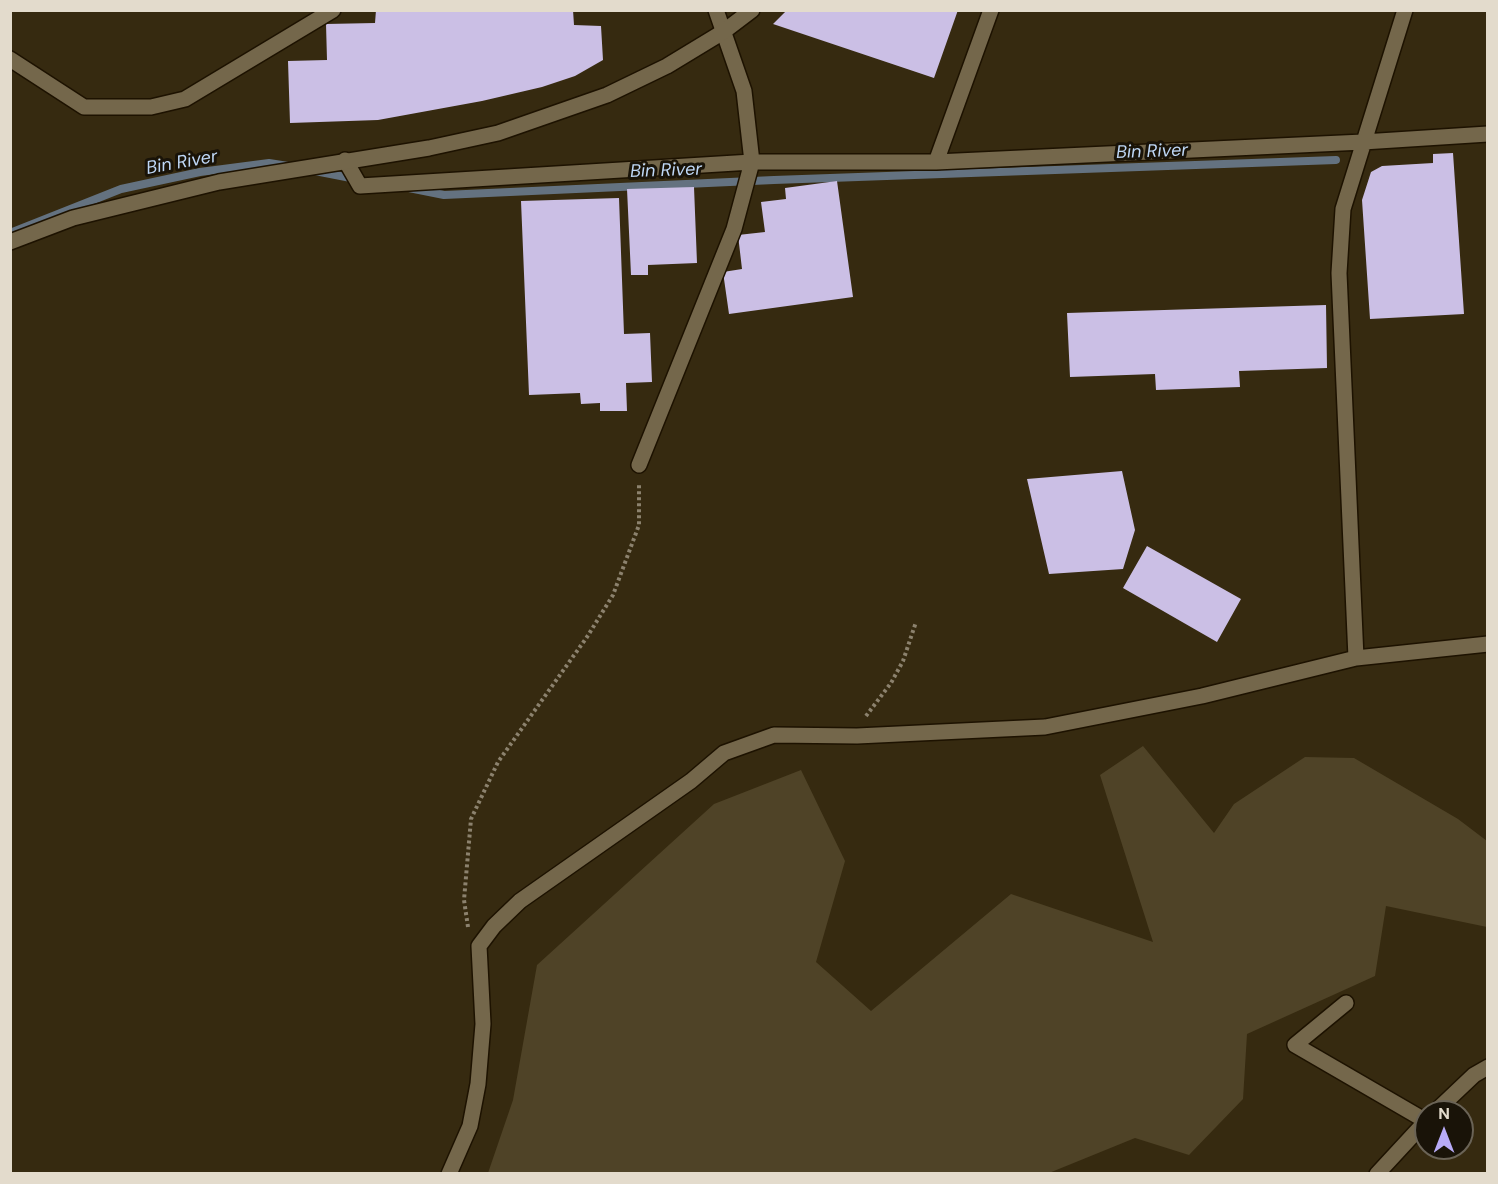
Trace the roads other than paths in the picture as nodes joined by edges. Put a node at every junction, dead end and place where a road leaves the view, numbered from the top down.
1 (333, 10) edge
2 (716, 10) edge
3 (752, 10) edge
4 (991, 10) edge
5 (1405, 10) edge
6 (723, 32) junction
7 (10, 59) edge
8 (1488, 134) edge
9 (1363, 142) junction
10 (345, 160) junction
11 (752, 162) junction
12 (936, 162) junction
13 (10, 242) edge
14 (639, 465) road end
15 (1488, 644) edge
16 (1356, 658) junction
17 (1346, 1003) dead end
18 (1488, 1067) edge
19 (1448, 1100) edge
20 (1414, 1114) edge
21 (1414, 1134) edge
22 (449, 1173) edge
23 (1377, 1173) edge

1 - 7 street
2 - 6 street
3 - 6 street
4 - 12 street
5 - 9 street
6 - 10 street
6 - 11 street
8 - 9 street
9 - 12 street
9 - 16 street
10 - 11 street
10 - 13 street
11 - 12 street
11 - 14 street
15 - 16 street
16 - 22 street
17 - 20 street
18 - 19 street
21 - 23 street

